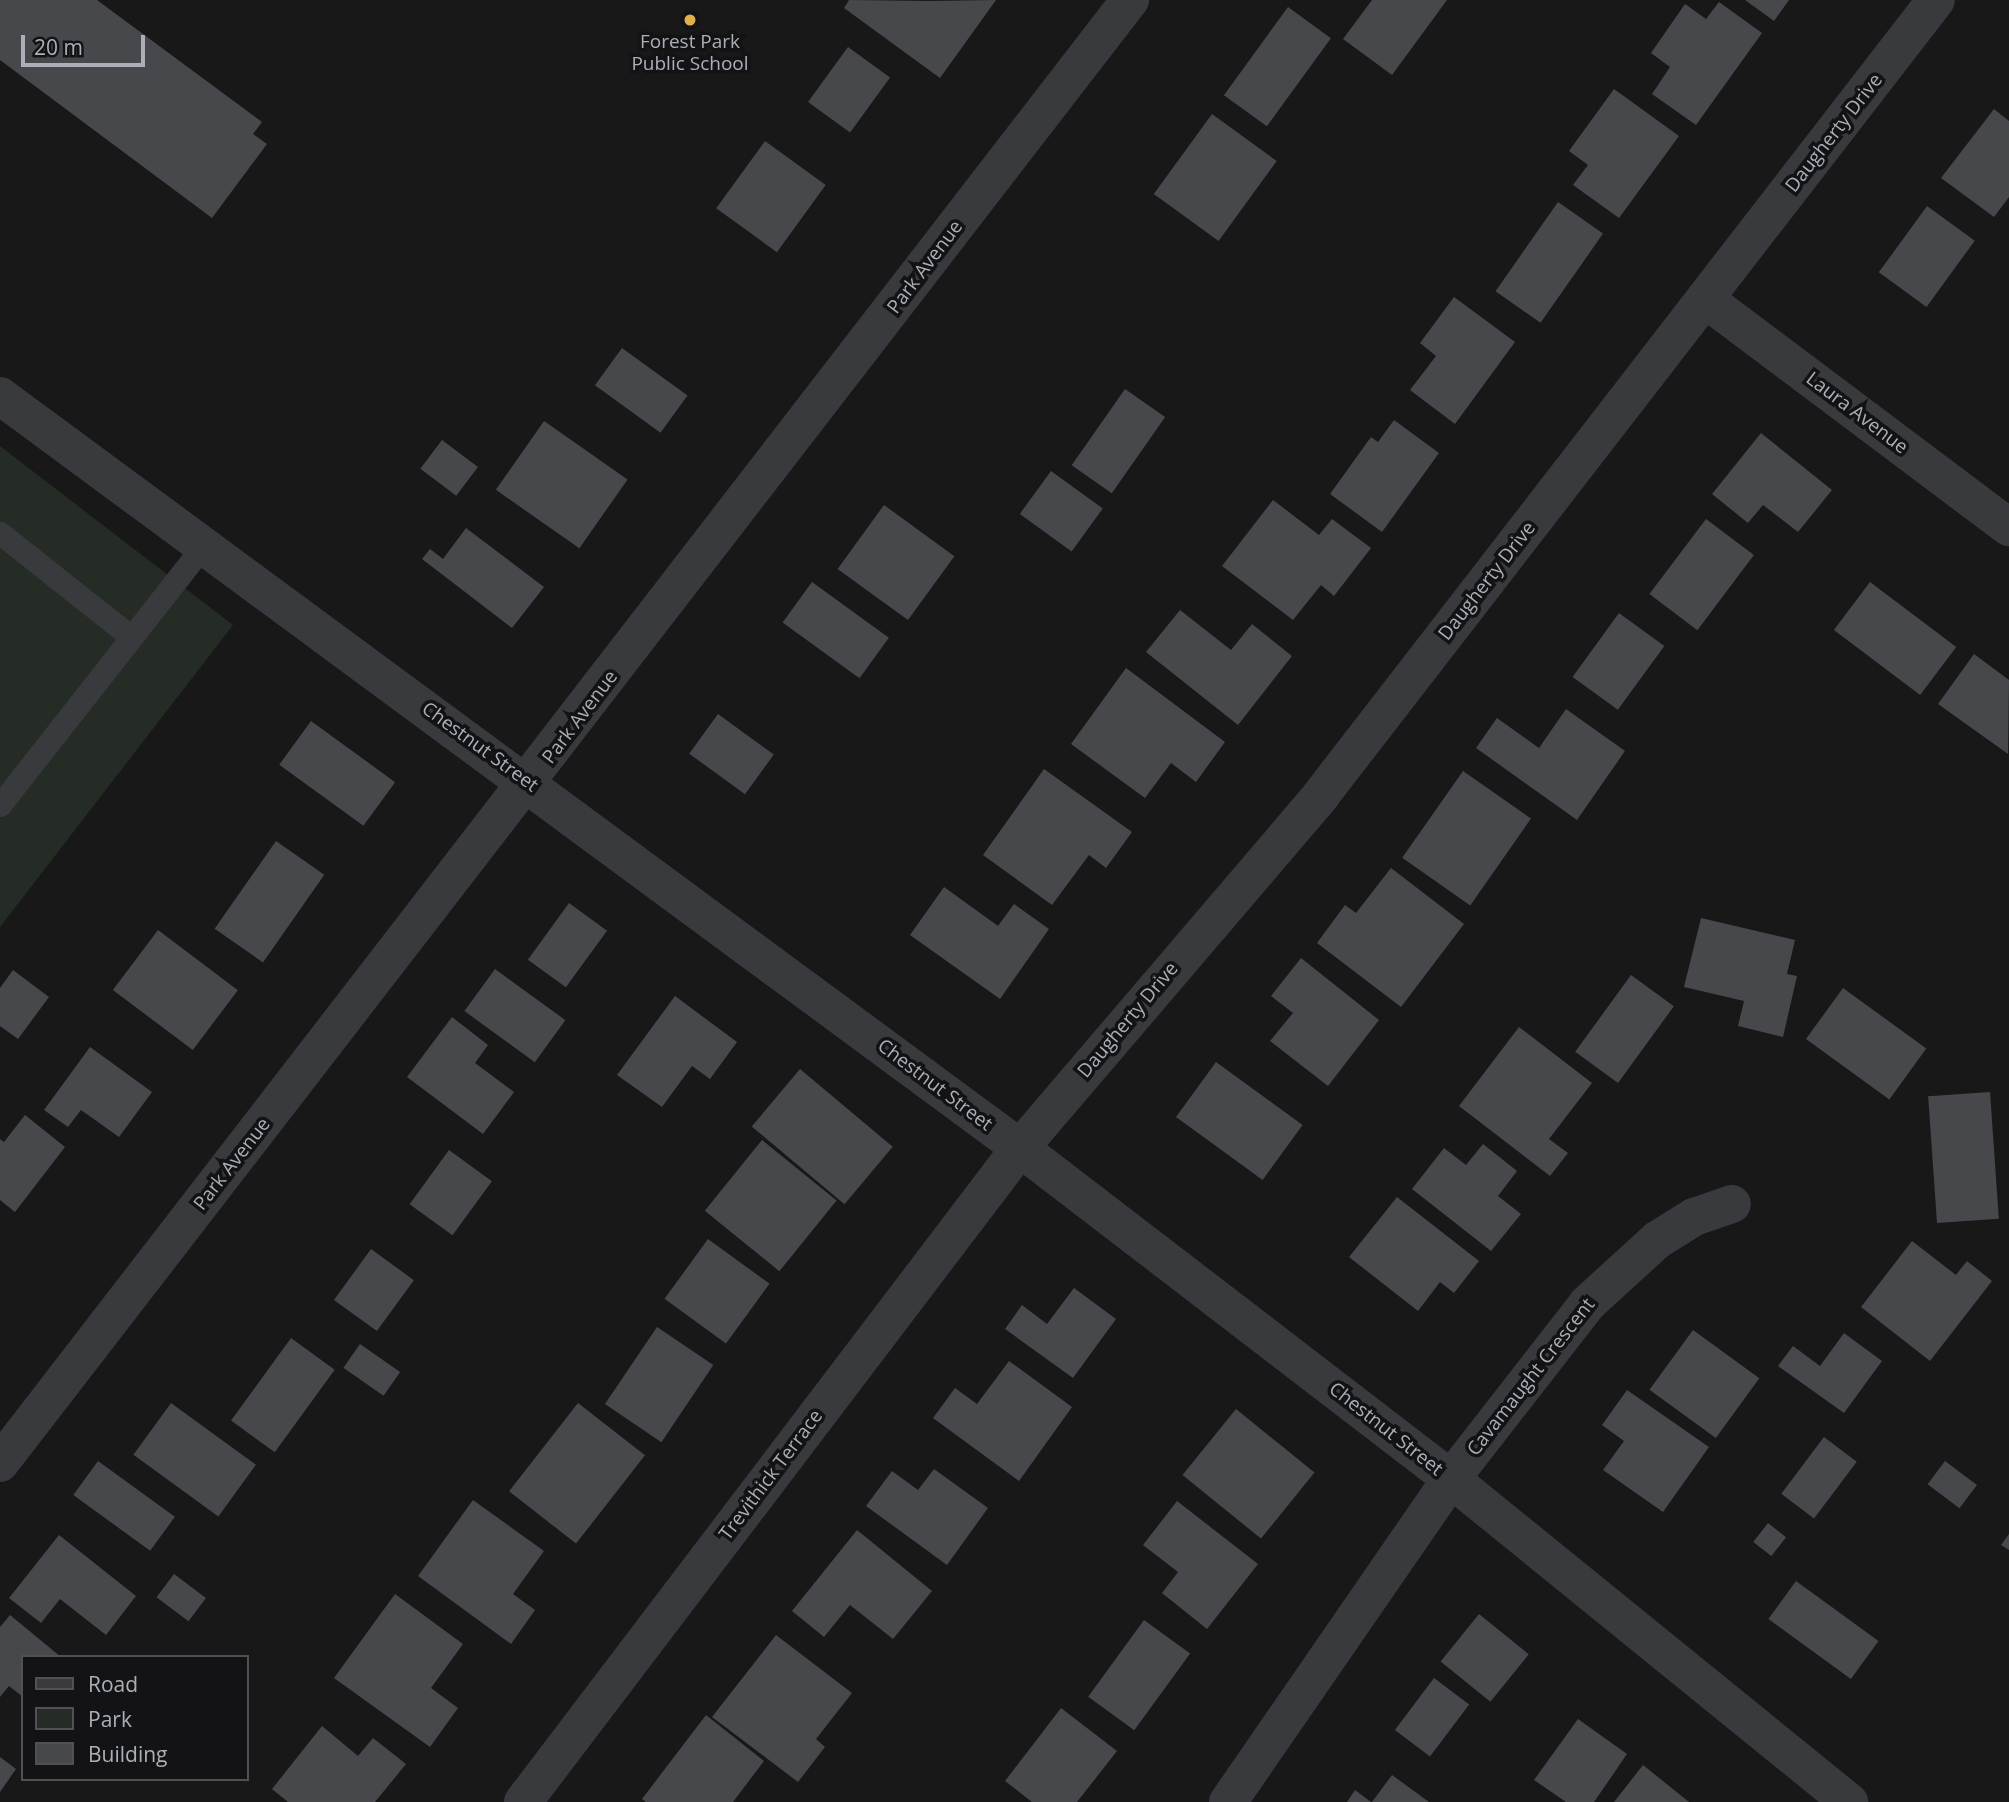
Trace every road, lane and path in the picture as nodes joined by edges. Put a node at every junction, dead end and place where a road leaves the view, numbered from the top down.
1 (1130, 0) edge
2 (1937, 0) edge
3 (1705, 299) junction
4 (0, 396) edge
5 (2009, 527) edge
6 (0, 533) edge
7 (204, 545) junction
8 (131, 637) junction
9 (529, 783) junction
10 (0, 805) edge
11 (1020, 1148) junction
12 (1732, 1204) dead end
13 (0, 1463) edge
14 (1451, 1479) junction
15 (523, 1802) edge
16 (1228, 1802) edge
17 (1849, 1802) edge

1 - 9 street, Park Avenue
2 - 3 street, Daugherty Drive
3 - 5 street, Laura Avenue
3 - 11 street, Daugherty Drive
4 - 7 street, Chestnut Street
6 - 8 lane
7 - 8 lane
7 - 9 street, Chestnut Street
8 - 10 lane
9 - 11 street, Chestnut Street
9 - 13 street, Park Avenue
11 - 14 street, Chestnut Street
11 - 15 street, Trevithick Terrace
12 - 14 street, Cavamaught Crescent
14 - 16 street, Cavamaught Crescent
14 - 17 street, Chestnut Street

